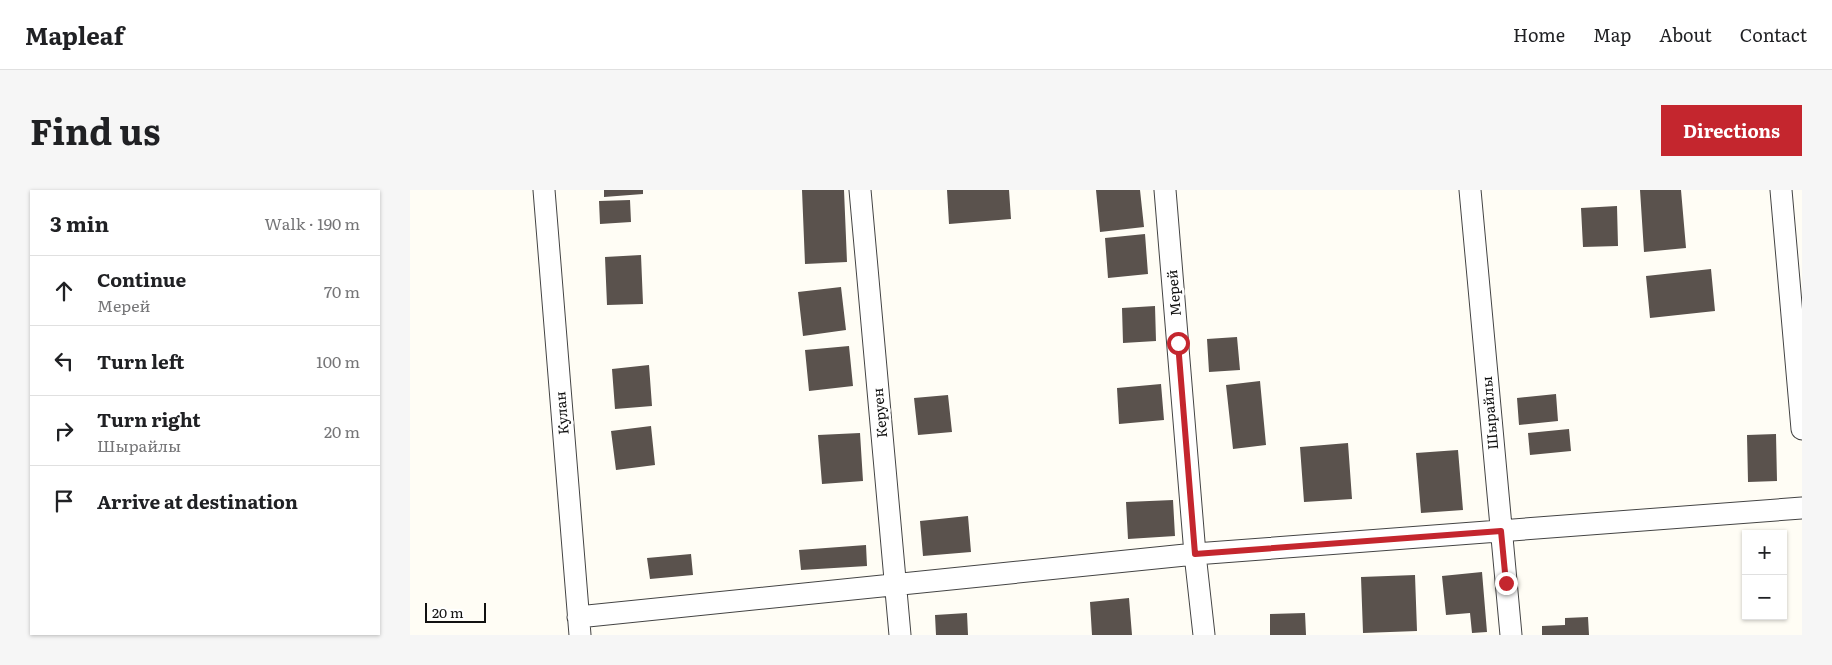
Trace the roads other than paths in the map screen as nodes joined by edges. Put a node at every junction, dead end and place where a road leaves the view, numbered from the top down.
1 (544, 190) edge
2 (860, 190) edge
3 (1166, 190) edge
4 (1470, 190) edge
5 (1781, 190) edge
6 (1802, 430) edge
7 (1802, 508) edge
8 (1501, 531) junction
9 (1195, 554) junction
10 (894, 585) junction
11 (579, 626) edge
12 (900, 635) edge
13 (1204, 635) edge
14 (1511, 635) edge

1 - 11 street, Кулан
2 - 10 street, Керуен
3 - 9 street, Мерей
4 - 8 street, Шырайлы
5 - 6 street
7 - 8 street
8 - 9 street
8 - 14 street, Шырайлы
9 - 10 street
9 - 13 street, Мерей
10 - 11 street
10 - 12 street, Керуен

